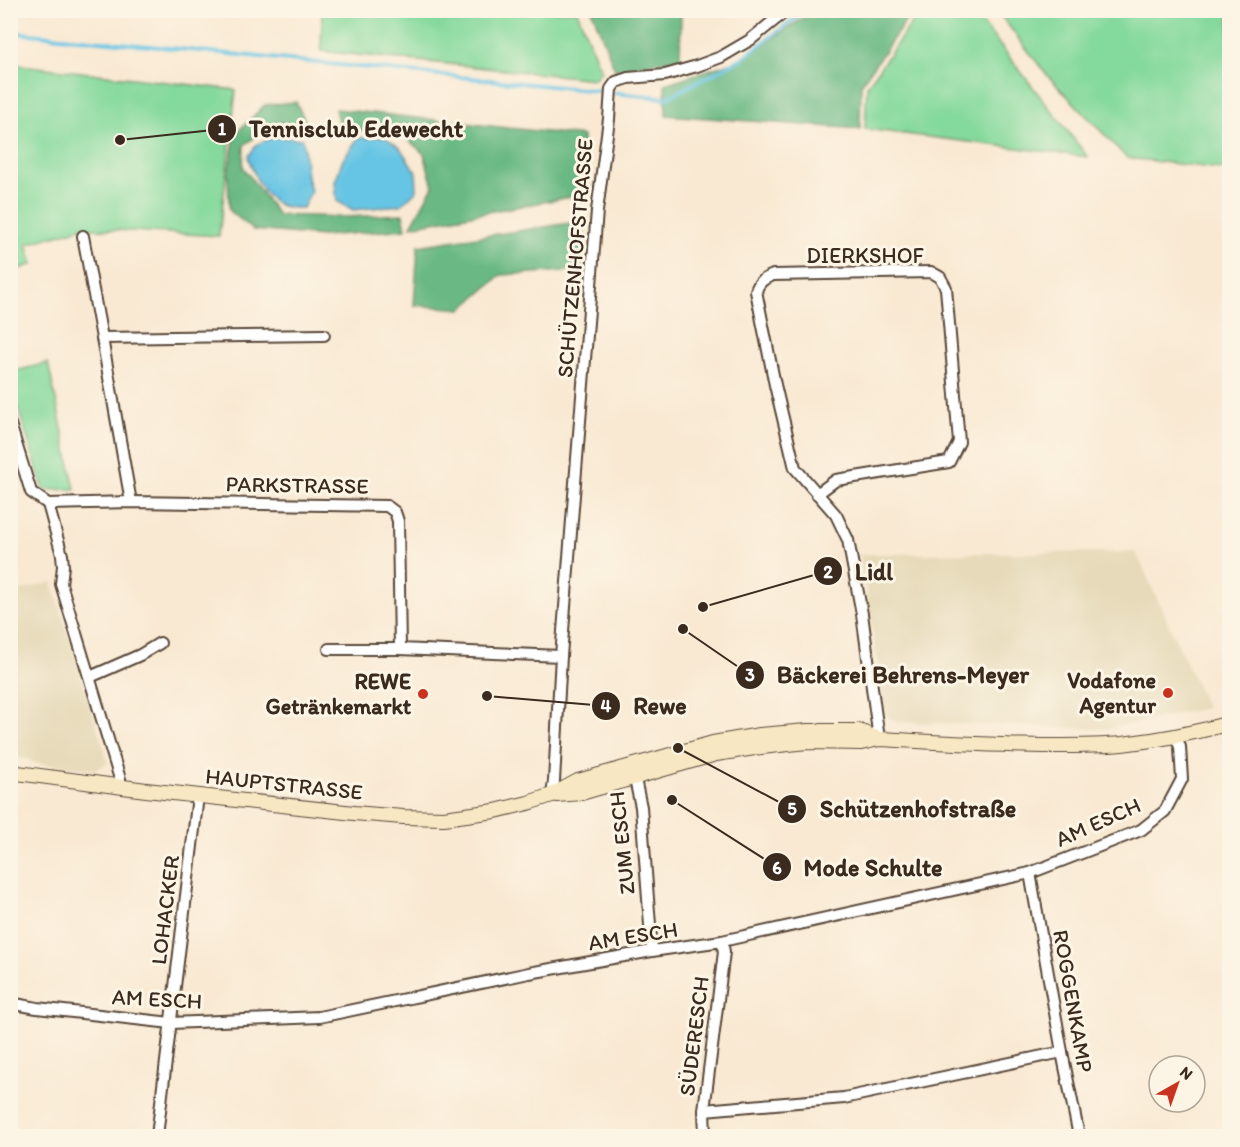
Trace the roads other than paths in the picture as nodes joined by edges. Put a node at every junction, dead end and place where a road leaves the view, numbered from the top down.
1 (787, 10) edge
2 (83, 236) dead end
3 (324, 335) dead end
4 (102, 338) junction
5 (10, 424) edge
6 (817, 494) junction
7 (131, 502) junction
8 (48, 504) junction
9 (160, 643) dead end
10 (329, 649) dead end
11 (400, 649) junction
12 (561, 656) junction
13 (90, 677) junction
14 (1230, 723) edge
15 (1176, 736) junction
16 (879, 739) junction
17 (633, 771) junction
18 (10, 772) edge
19 (119, 786) junction
20 (552, 795) junction
21 (198, 796) junction
22 (1030, 873) junction
23 (722, 941) junction
24 (652, 951) junction
25 (10, 1003) edge
26 (171, 1023) junction
27 (1062, 1052) junction
28 (704, 1110) junction
29 (157, 1137) edge
30 (705, 1137) edge
31 (1079, 1137) edge

1 - 12 street, SCHÜTZENHOFSTRASSE
2 - 4 street
3 - 4 street
4 - 7 street
5 - 8 street
6 - 6 street, DIERKSHOF
6 - 16 street, DIERKSHOF
7 - 8 street, PARKSTRASSE
7 - 11 street, PARKSTRASSE
8 - 13 street
9 - 13 street
10 - 11 street
11 - 12 street
12 - 20 street, SCHÜTZENHOFSTRASSE
13 - 19 street
14 - 15 main road, HAUPTSTRASSE
15 - 16 main road, HAUPTSTRASSE
15 - 22 street, AM ESCH
16 - 17 main road, HAUPTSTRASSE
17 - 20 main road, HAUPTSTRASSE
17 - 24 street, ZUM ESCH
18 - 19 main road, HAUPTSTRASSE
19 - 21 main road, HAUPTSTRASSE
20 - 21 main road, HAUPTSTRASSE
21 - 26 street, LOHACKER
22 - 23 street, AM ESCH
22 - 27 street, ROGGENKAMP
23 - 24 street, AM ESCH
23 - 28 street, SÜDERESCH
24 - 26 street, AM ESCH
25 - 26 street, AM ESCH
26 - 29 street, LOHACKER
27 - 28 street
27 - 31 street, ROGGENKAMP
28 - 30 street, SÜDERESCH

